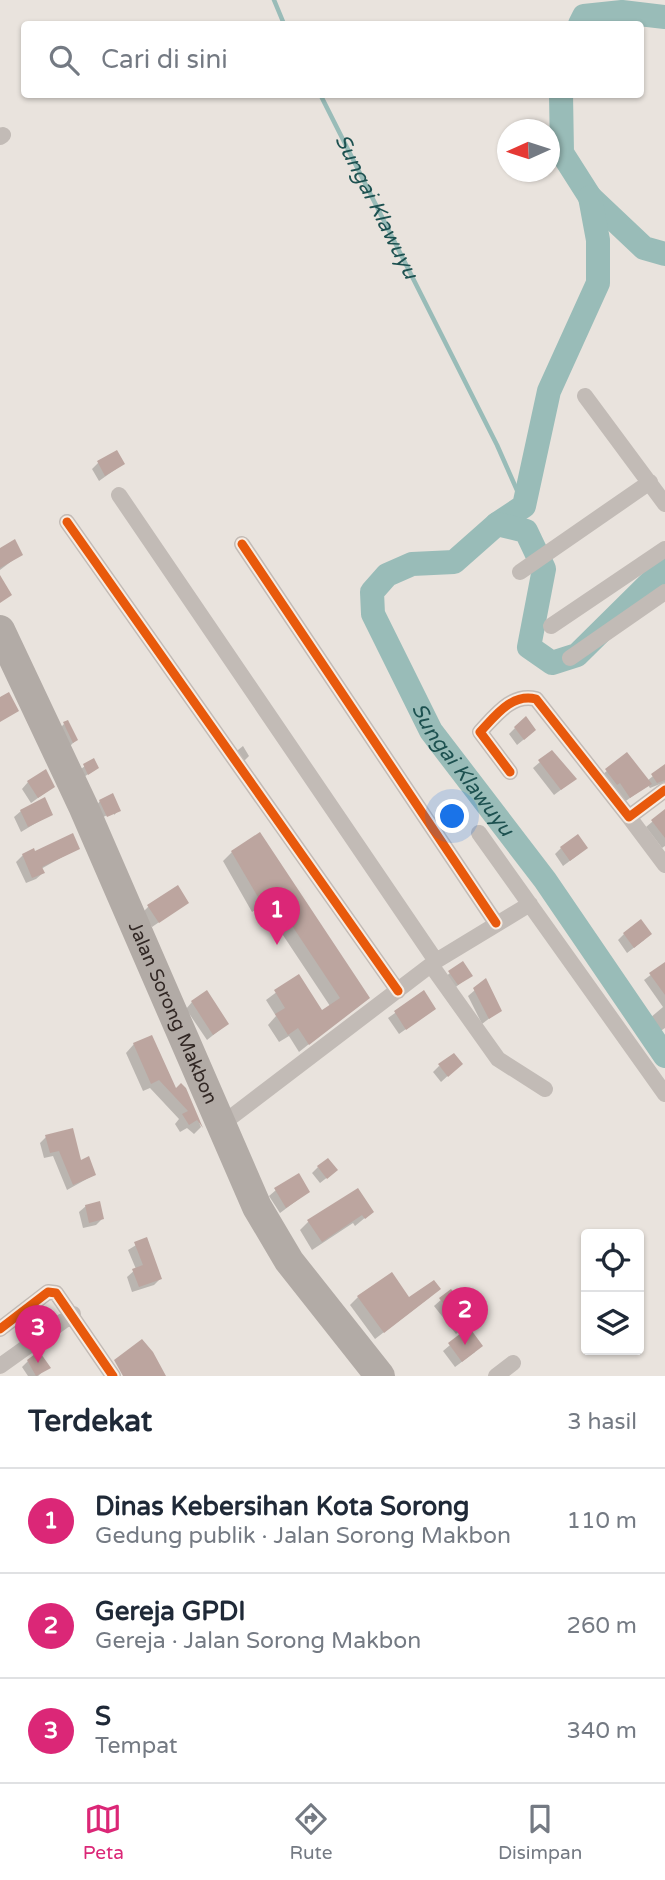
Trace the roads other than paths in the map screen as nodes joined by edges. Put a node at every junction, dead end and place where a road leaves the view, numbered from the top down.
1 (585, 396) dead end
2 (650, 482) junction
3 (119, 495) dead end
4 (665, 503) edge
5 (67, 522) dead end
6 (242, 544) dead end
7 (665, 549) edge
8 (520, 572) dead end
9 (665, 592) edge
10 (551, 626) dead end
11 (0, 631) edge
12 (570, 658) dead end
13 (510, 772) dead end
14 (665, 790) edge
15 (629, 817) junction
16 (479, 833) dead end
17 (665, 865) edge
18 (530, 904) junction
19 (496, 923) junction
20 (434, 963) junction
21 (398, 991) junction
22 (545, 1090) dead end
23 (665, 1094) edge
24 (222, 1124) junction
25 (73, 1314) junction
26 (0, 1329) edge
27 (513, 1363) dead end
28 (0, 1366) edge
29 (378, 1375) edge
30 (112, 1376) edge
31 (496, 1376) edge

1 - 2 street
2 - 4 street
2 - 8 street
3 - 20 street
5 - 21 street
6 - 19 street
7 - 10 street
9 - 12 street
11 - 24 highway, Jalan Sorong Makbon
13 - 15 street
14 - 15 street
15 - 17 street
16 - 18 street
18 - 19 street
18 - 23 street
19 - 20 street
20 - 21 street
20 - 22 street
21 - 24 street
24 - 29 highway, Jalan Sorong Makbon
25 - 26 street
25 - 28 street
25 - 30 street
27 - 31 street

